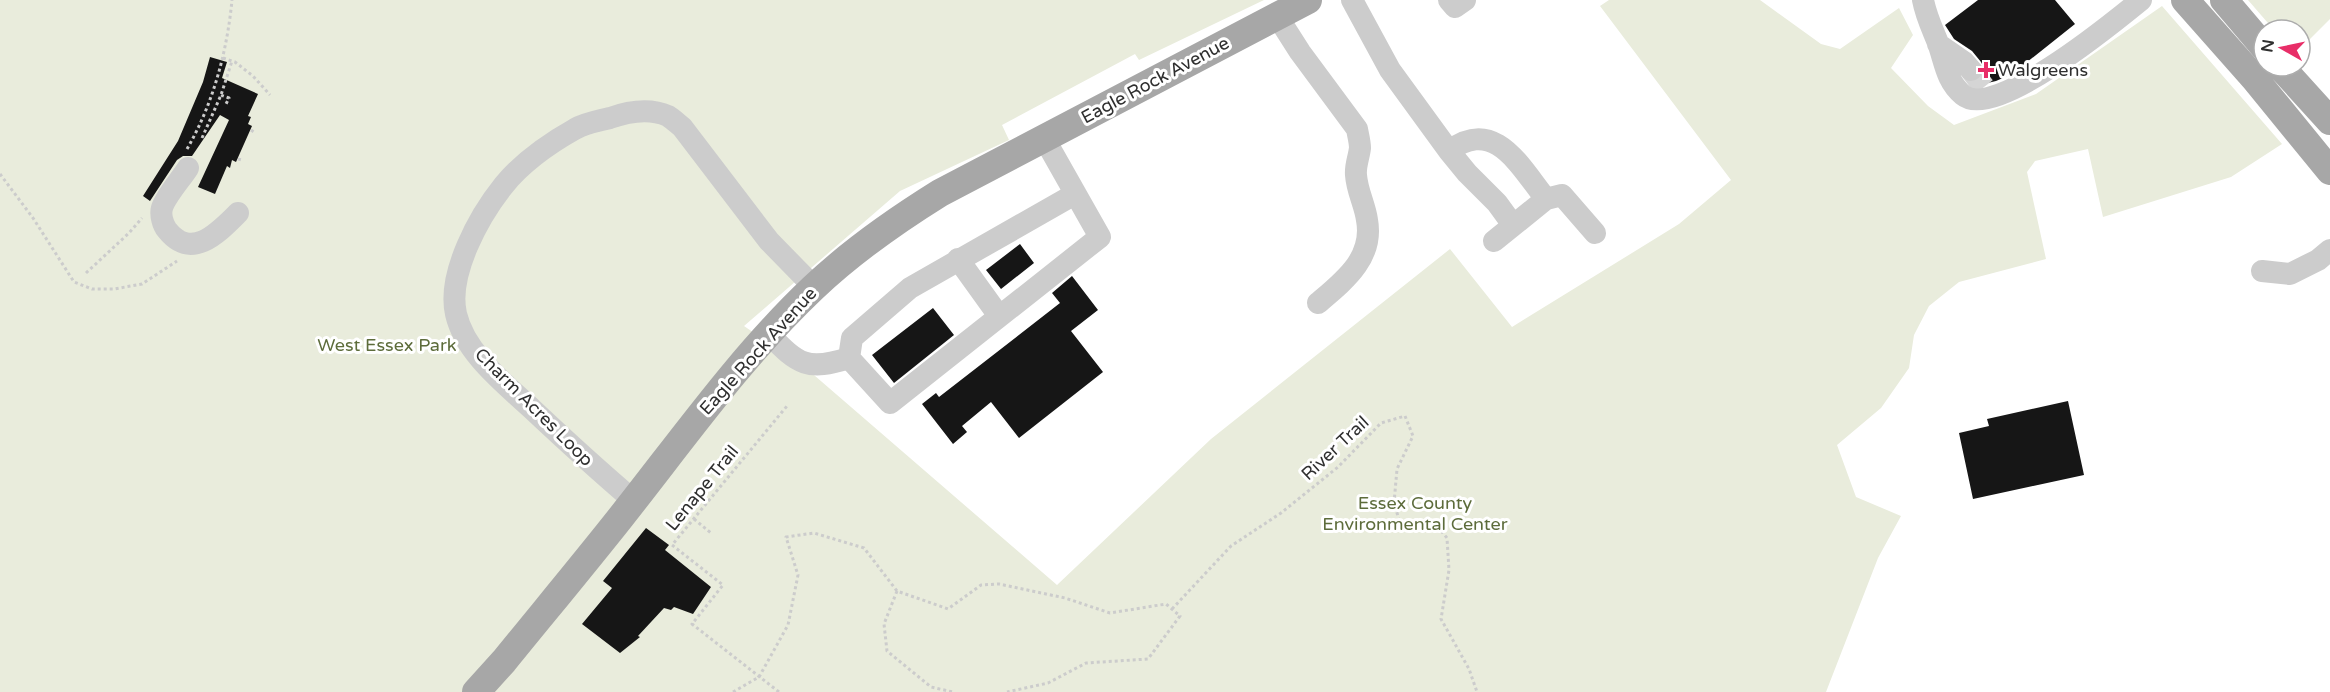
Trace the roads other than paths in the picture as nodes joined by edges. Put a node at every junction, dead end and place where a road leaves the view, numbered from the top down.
1 (1308, 0) edge
2 (1352, 0) edge
3 (1449, 0) edge
4 (1464, 0) edge
5 (1923, 0) edge
6 (2141, 0) edge
7 (2186, 0) edge
8 (2224, 0) edge
9 (1277, 16) junction
10 (2252, 33) edge
11 (1938, 44) junction
12 (2292, 78) edge
13 (1983, 85) junction
14 (2326, 111) edge
15 (1044, 138) junction
16 (1449, 151) junction
17 (187, 159) road end
18 (2330, 171) edge
19 (1075, 194) junction
20 (1545, 200) junction
21 (238, 213) dead end
22 (1513, 225) junction
23 (1595, 233) dead end
24 (1494, 241) dead end
25 (2330, 250) edge
26 (958, 259) junction
27 (2262, 271) dead end
28 (814, 287) junction
29 (1318, 303) dead end
30 (999, 316) junction
31 (769, 334) junction
32 (849, 358) junction
33 (633, 500) junction
34 (476, 692) edge

1 - 9 main road, Eagle Rock Avenue
2 - 16 street
3 - 4 street
5 - 11 street
6 - 13 street
7 - 18 main road
8 - 10 main road
9 - 15 main road, Eagle Rock Avenue
9 - 29 street
11 - 13 street
11 - 13 street
12 - 14 main road
15 - 19 street
15 - 28 main road, Eagle Rock Avenue
16 - 20 street
16 - 22 street
17 - 21 street
19 - 26 street
19 - 30 street
20 - 22 street
20 - 23 street
22 - 24 street
25 - 27 street
26 - 30 street
26 - 32 street
28 - 31 main road, Eagle Rock Avenue
28 - 33 street, Charm Acres Loop
30 - 32 street
31 - 32 street
31 - 33 main road, Eagle Rock Avenue
33 - 34 main road, Eagle Rock Avenue

